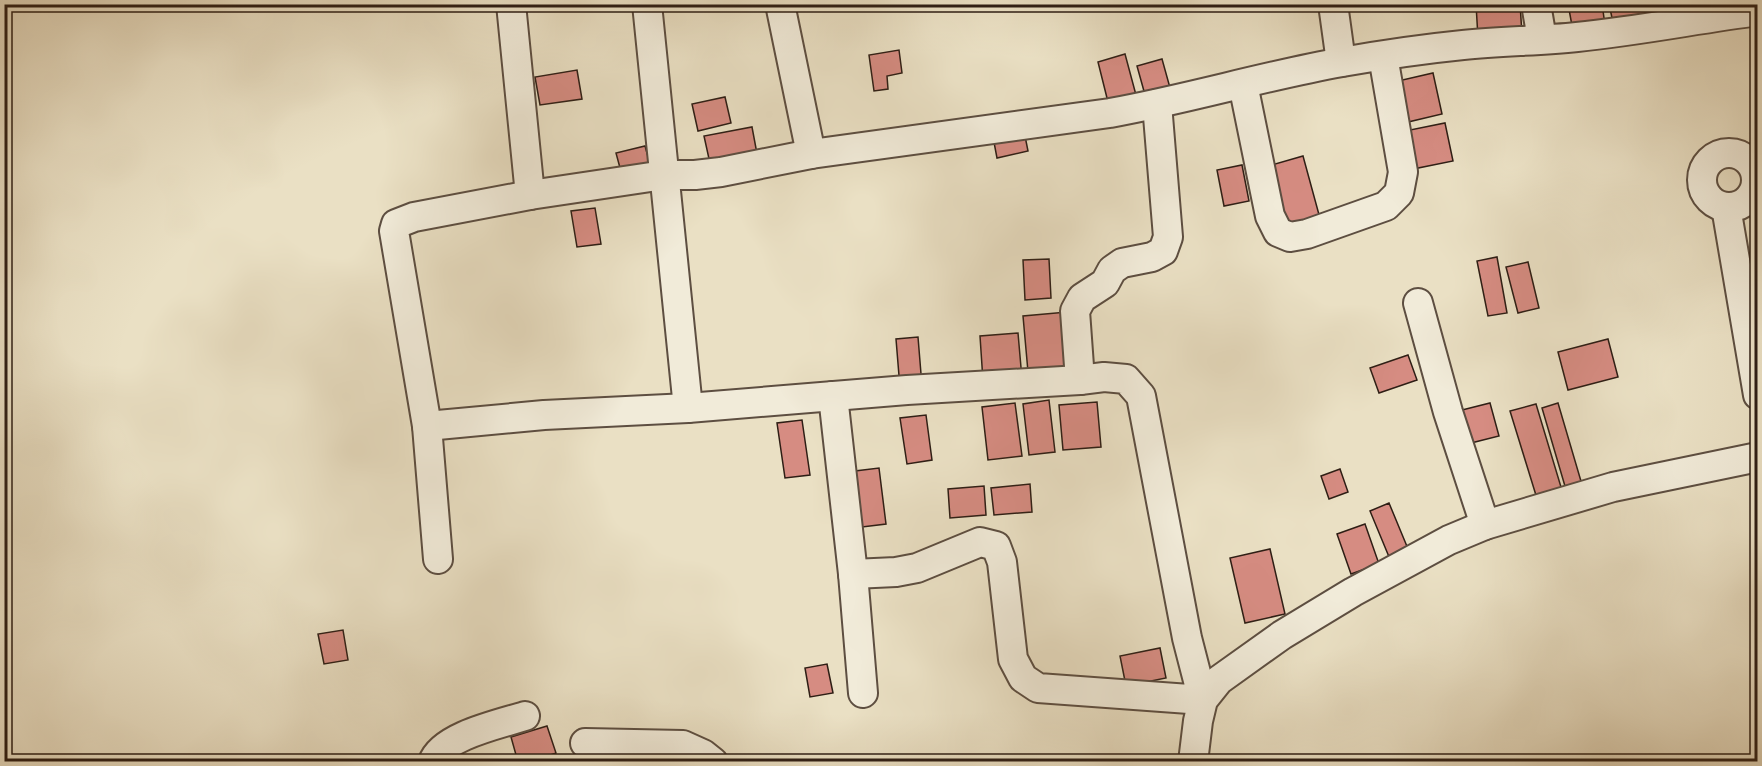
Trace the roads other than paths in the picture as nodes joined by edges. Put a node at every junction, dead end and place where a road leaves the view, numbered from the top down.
1 (511, 4) edge
2 (647, 4) edge
3 (780, 4) edge
4 (1333, 4) edge
5 (1536, 4) edge
6 (1758, 11) edge
7 (1687, 12) edge
8 (1542, 39) junction
9 (1383, 56) junction
10 (1341, 62) junction
11 (1243, 84) junction
12 (1157, 104) junction
13 (811, 154) junction
14 (664, 174) junction
15 (1757, 180) edge
16 (530, 195) junction
17 (1726, 207) junction
18 (1418, 303) dead end
19 (1080, 380) junction
20 (1758, 395) edge
21 (833, 396) junction
22 (688, 408) junction
23 (427, 426) junction
24 (1758, 457) edge
25 (1485, 525) junction
26 (438, 560) dead end
27 (853, 573) junction
28 (863, 693) dead end
29 (1203, 700) junction
30 (525, 716) dead end
31 (585, 743) dead end
32 (433, 762) edge
33 (713, 762) edge
34 (1193, 762) edge

1 - 16 street
2 - 14 street
3 - 13 street
4 - 10 street
5 - 8 street
6 - 7 street
7 - 8 street
8 - 9 street
9 - 10 street
9 - 11 street
10 - 11 street
11 - 12 street
12 - 13 street
12 - 19 street
13 - 14 street
14 - 16 street
14 - 22 street
15 - 17 street
15 - 17 street
16 - 23 street
17 - 20 street
18 - 25 street
19 - 21 street
19 - 29 street
21 - 22 street
21 - 27 street
22 - 23 street
23 - 26 street
24 - 25 street
25 - 29 street
27 - 28 street
27 - 29 street
29 - 34 street
30 - 32 street
31 - 33 street

